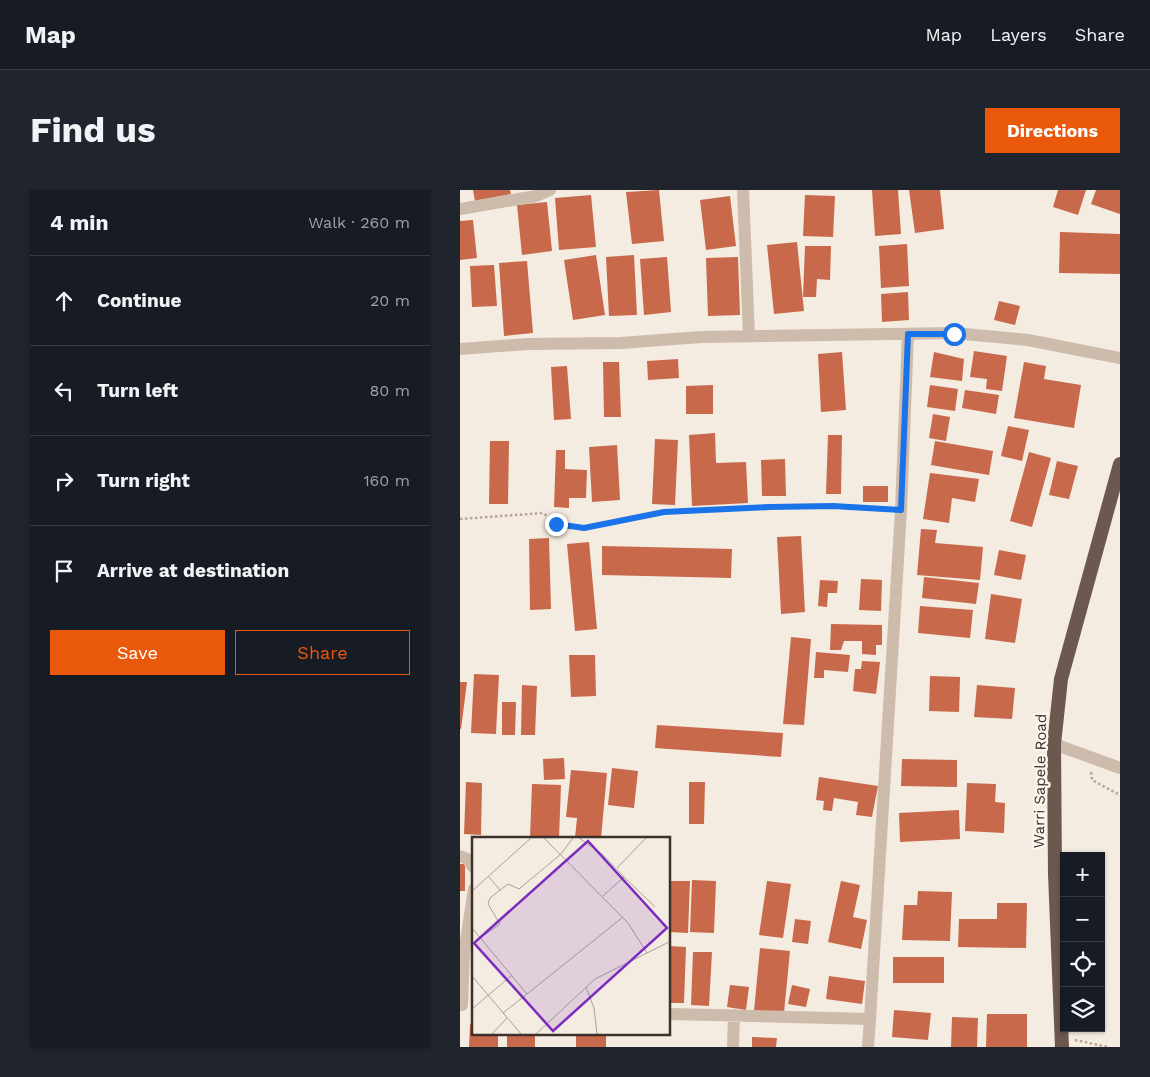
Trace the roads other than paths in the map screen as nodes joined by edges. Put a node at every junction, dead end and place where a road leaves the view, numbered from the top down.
1 (550, 190) edge
2 (743, 190) edge
3 (460, 209) edge
4 (908, 334) junction
5 (749, 336) junction
6 (460, 349) edge
7 (1120, 358) edge
8 (1120, 464) edge
9 (1054, 744) junction
10 (1120, 768) edge
11 (460, 856) edge
12 (472, 865) edge
13 (472, 902) edge
14 (465, 1005) edge
15 (670, 1014) edge
16 (734, 1015) junction
17 (870, 1019) junction
18 (1062, 1043) edge
19 (733, 1047) edge
20 (868, 1047) edge

1 - 3 street
2 - 5 street
4 - 5 street
4 - 7 street
4 - 17 street
5 - 6 street
8 - 9 highway, Warri Sapele Road
9 - 10 street
9 - 18 highway, Warri Sapele Road
11 - 12 street
13 - 14 street
15 - 16 street
16 - 17 street
16 - 19 street
17 - 20 street

